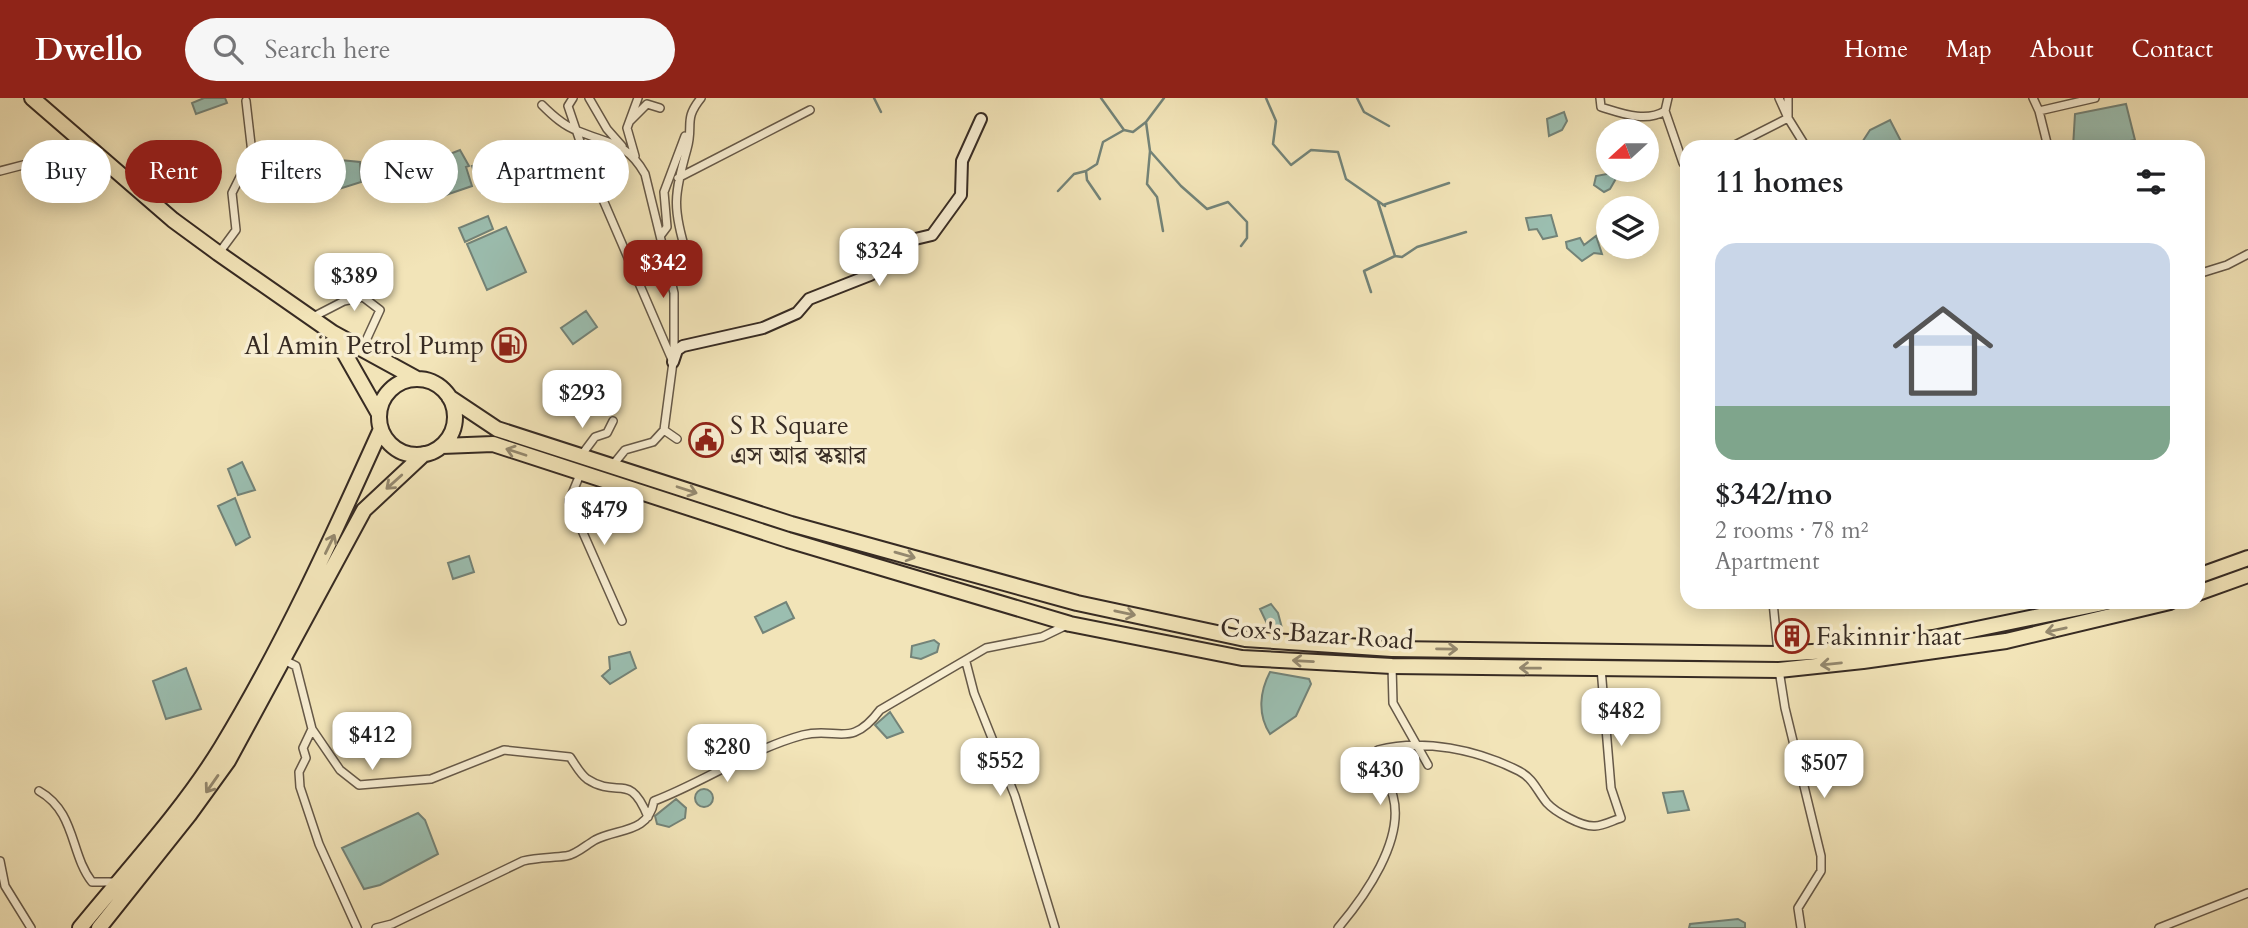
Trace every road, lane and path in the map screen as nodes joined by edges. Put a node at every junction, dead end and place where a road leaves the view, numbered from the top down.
1 (32, 98) edge
2 (573, 98) edge
3 (590, 98) edge
4 (638, 98) edge
5 (701, 98) edge
6 (1600, 98) edge
7 (1668, 98) edge
8 (1780, 98) edge
9 (1788, 98) edge
10 (2033, 98) edge
11 (2095, 98) edge
12 (246, 100) dead end
13 (542, 105) dead end
14 (660, 108) dead end
15 (810, 110) dead end
16 (1665, 111) junction
17 (2039, 111) junction
18 (1788, 118) junction
19 (689, 119) junction
20 (981, 119) dead end
21 (628, 125) junction
22 (575, 130) junction
23 (80, 140) edge
24 (603, 140) edge
25 (617, 140) edge
26 (1745, 140) edge
27 (1802, 140) edge
28 (2046, 140) edge
29 (629, 152) edge
30 (1680, 152) edge
31 (635, 156) junction
32 (21, 166) edge
33 (111, 167) edge
34 (0, 171) edge
35 (678, 178) junction
36 (661, 235) junction
37 (218, 254) junction
38 (2248, 254) edge
39 (687, 255) dead end
40 (2205, 272) edge
41 (313, 317) junction
42 (334, 333) junction
43 (363, 347) junction
44 (673, 362) junction
45 (417, 379) junction
46 (449, 397) junction
47 (379, 414) junction
48 (612, 421) dead end
49 (381, 429) junction
50 (664, 430) junction
51 (677, 439) dead end
52 (442, 446) junction
53 (424, 454) junction
54 (580, 457) junction
55 (612, 466) junction
56 (582, 472) junction
57 (2248, 558) edge
58 (2205, 573) edge
59 (2248, 575) edge
60 (2205, 590) edge
61 (1774, 609) edge
62 (2074, 609) edge
63 (2135, 609) edge
64 (622, 621) dead end
65 (1070, 624) junction
66 (1778, 654) junction
67 (284, 660) junction
68 (966, 662) junction
69 (1392, 666) junction
70 (1601, 668) junction
71 (1779, 670) junction
72 (312, 729) junction
73 (1420, 747) junction
74 (1428, 765) dead end
75 (39, 792) dead end
76 (648, 817) junction
77 (0, 861) edge
78 (117, 882) junction
79 (2248, 893) edge
80 (393, 926) edge
81 (31, 928) edge
82 (80, 928) edge
83 (99, 928) edge
84 (358, 928) edge
85 (376, 928) edge
86 (1055, 928) edge
87 (1338, 928) edge
88 (1801, 928) edge
89 (2159, 928) edge

1 - 23 highway
2 - 22 street
3 - 25 street
4 - 21 street
5 - 19 street
6 - 16 street
7 - 16 street
8 - 18 street
9 - 18 street
10 - 17 street
11 - 17 street
12 - 37 street
13 - 22 street
14 - 21 street
15 - 35 street
16 - 30 street
17 - 28 street
18 - 26 street
18 - 27 street
19 - 35 street
19 - 36 street
20 - 44 street
21 - 31 street
22 - 24 street
22 - 44 street
29 - 31 street
31 - 36 street
32 - 34 street
33 - 37 highway
35 - 39 street
36 - 44 street
37 - 41 highway
38 - 40 street
41 - 42 highway
41 - 43 street
42 - 43 highway
42 - 47 highway
43 - 45 highway
44 - 50 street
45 - 46 highway
45 - 47 highway
46 - 52 highway
46 - 54 highway, Cox's Bazar Road
47 - 49 highway
48 - 54 street
49 - 53 highway
78 -> 49 highway
50 - 51 street
50 - 55 street
52 - 53 highway
56 -> 52 highway, Cox's Bazar Road
53 -> 67 highway
54 - 55 highway, Cox's Bazar Road
55 -> 66 highway, Cox's Bazar Road
56 - 64 street
56 - 65 highway, Cox's Bazar Road
57 - 58 highway
59 - 60 highway
61 - 66 street
62 - 66 highway, Cox's Bazar Road
63 -> 71 highway, Cox's Bazar Road
65 - 68 street
69 -> 65 highway, Cox's Bazar Road
67 - 72 street
67 -> 83 highway
68 - 76 street
68 - 86 street
70 -> 69 highway, Cox's Bazar Road
69 - 73 street
70 - 71 highway, Cox's Bazar Road
70 - 73 street
71 - 88 street
72 - 76 street
72 - 84 street
73 - 74 street
73 - 87 street
75 - 78 street
76 - 80 street
77 - 81 street
78 - 82 highway
79 - 89 street
80 - 85 street

